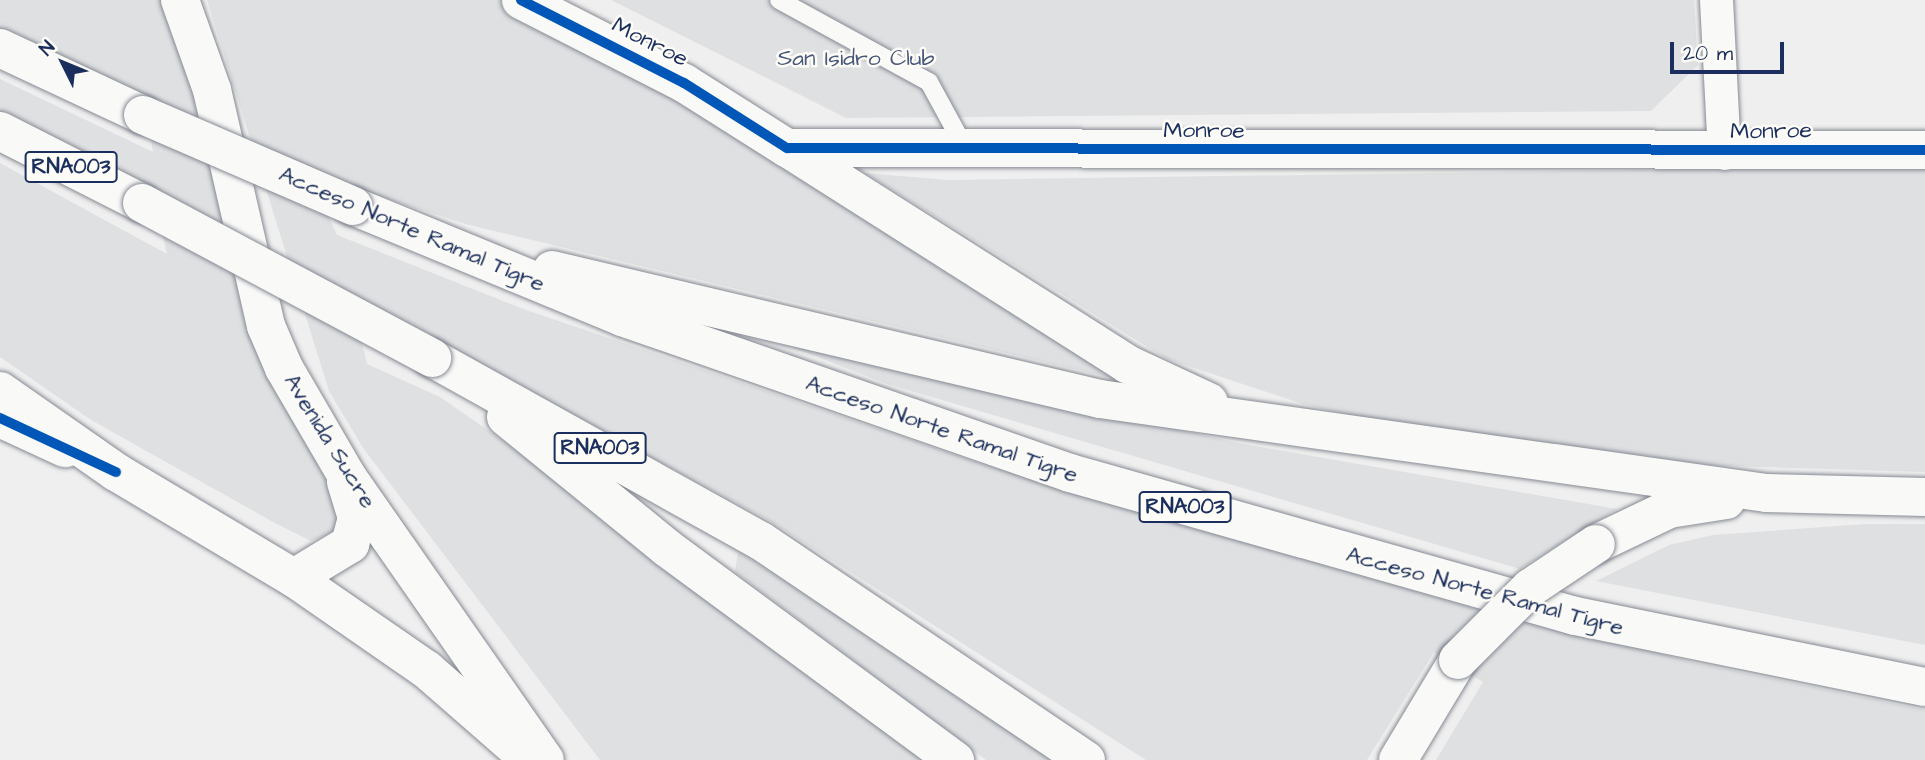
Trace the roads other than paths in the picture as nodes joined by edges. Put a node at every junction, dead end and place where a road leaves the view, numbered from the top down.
1 (180, 0) edge
2 (522, 0) edge
3 (779, 0) edge
4 (1716, 0) edge
5 (0, 48) edge
6 (0, 131) edge
7 (788, 148) junction
8 (1925, 149) edge
9 (967, 150) junction
10 (1724, 153) junction
11 (468, 252) junction
12 (434, 359) junction
13 (0, 391) edge
14 (0, 418) edge
15 (1277, 427) junction
16 (342, 468) junction
17 (116, 472) junction
18 (1766, 493) junction
19 (1925, 496) edge
20 (294, 578) junction
21 (1925, 687) edge
22 (527, 760) edge
23 (545, 760) edge
24 (955, 760) edge
25 (1086, 760) edge
26 (1398, 760) edge

1 - 16 main road, Avenida Sucre
2 - 7 main road, Monroe
3 - 9 lane
4 - 10 street
5 - 11 main road, Acceso Norte Ramal Tigre / RNA003, bridge
6 - 12 main road, RNA003, bridge
7 - 9 main road, Monroe
7 - 15 main road
8 - 10 main road, Monroe
9 - 10 main road, Monroe
11 - 15 main road
11 - 21 main road, Acceso Norte Ramal Tigre / RNA003
12 - 24 main road
12 - 25 main road, RNA003
13 - 17 main road
14 - 17 main road
15 - 18 main road
16 - 20 main road
16 - 23 main road, Avenida Sucre
17 - 20 main road
18 - 19 main road
18 - 26 main road, bridge
20 - 22 main road

